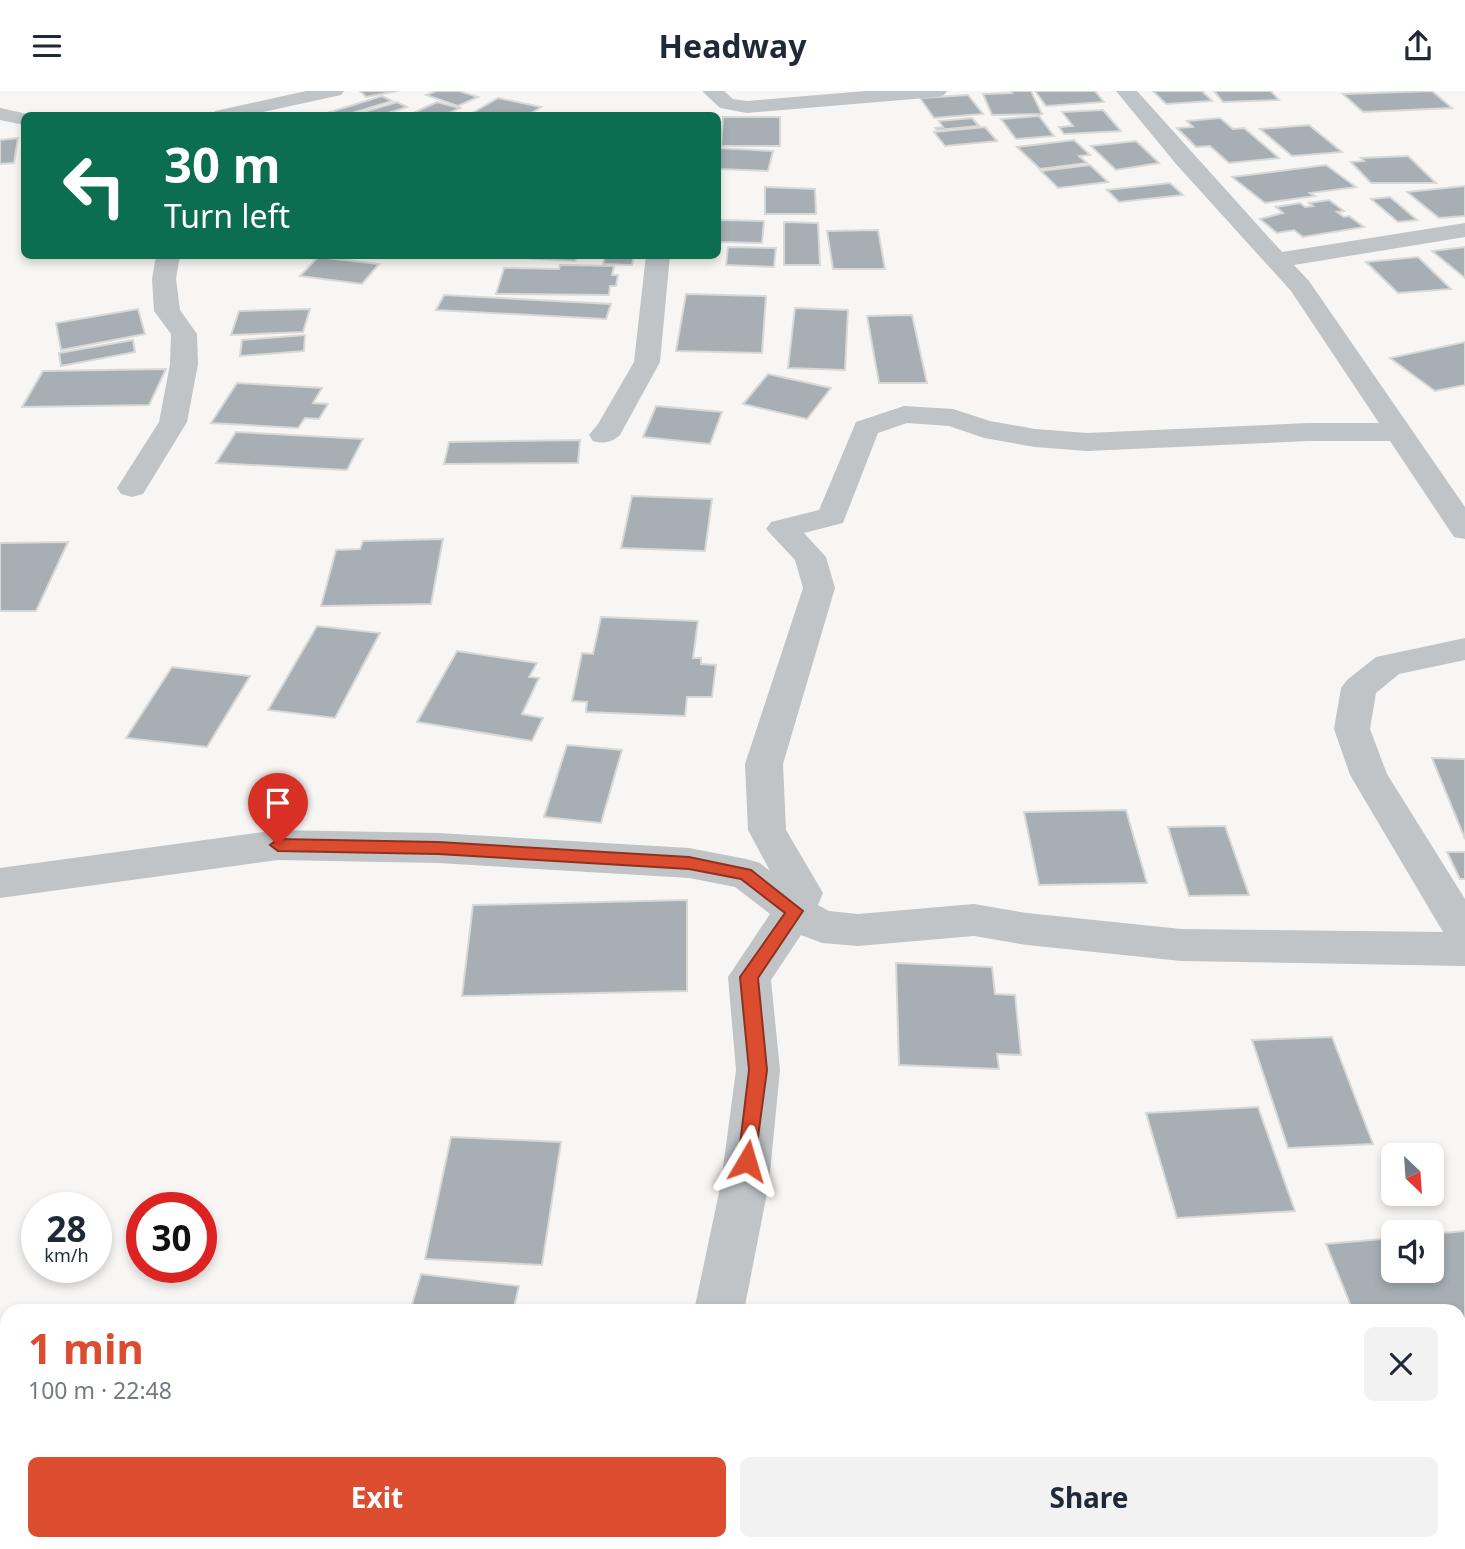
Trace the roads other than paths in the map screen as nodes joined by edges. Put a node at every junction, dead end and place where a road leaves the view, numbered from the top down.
1 (334, 91) edge
2 (937, 91) edge
3 (1126, 91) edge
4 (294, 95) edge
5 (718, 103) edge
6 (233, 112) edge
7 (0, 114) edge
8 (21, 118) edge
9 (1465, 230) edge
10 (167, 259) edge
11 (658, 259) edge
12 (1278, 260) junction
13 (1400, 432) junction
14 (603, 435) dead end
15 (132, 488) dead end
16 (1465, 530) edge
17 (1465, 649) edge
18 (0, 883) edge
19 (795, 911) junction
20 (1465, 934) edge
21 (1465, 949) edge
22 (720, 1304) edge

1 - 4 street
2 - 5 street
3 - 12 street
4 - 6 street
7 - 8 street
9 - 12 street
10 - 15 street
11 - 14 street
12 - 13 street
13 - 16 street
13 - 19 street
17 - 20 street
18 - 19 street
19 - 21 street
19 - 22 street

